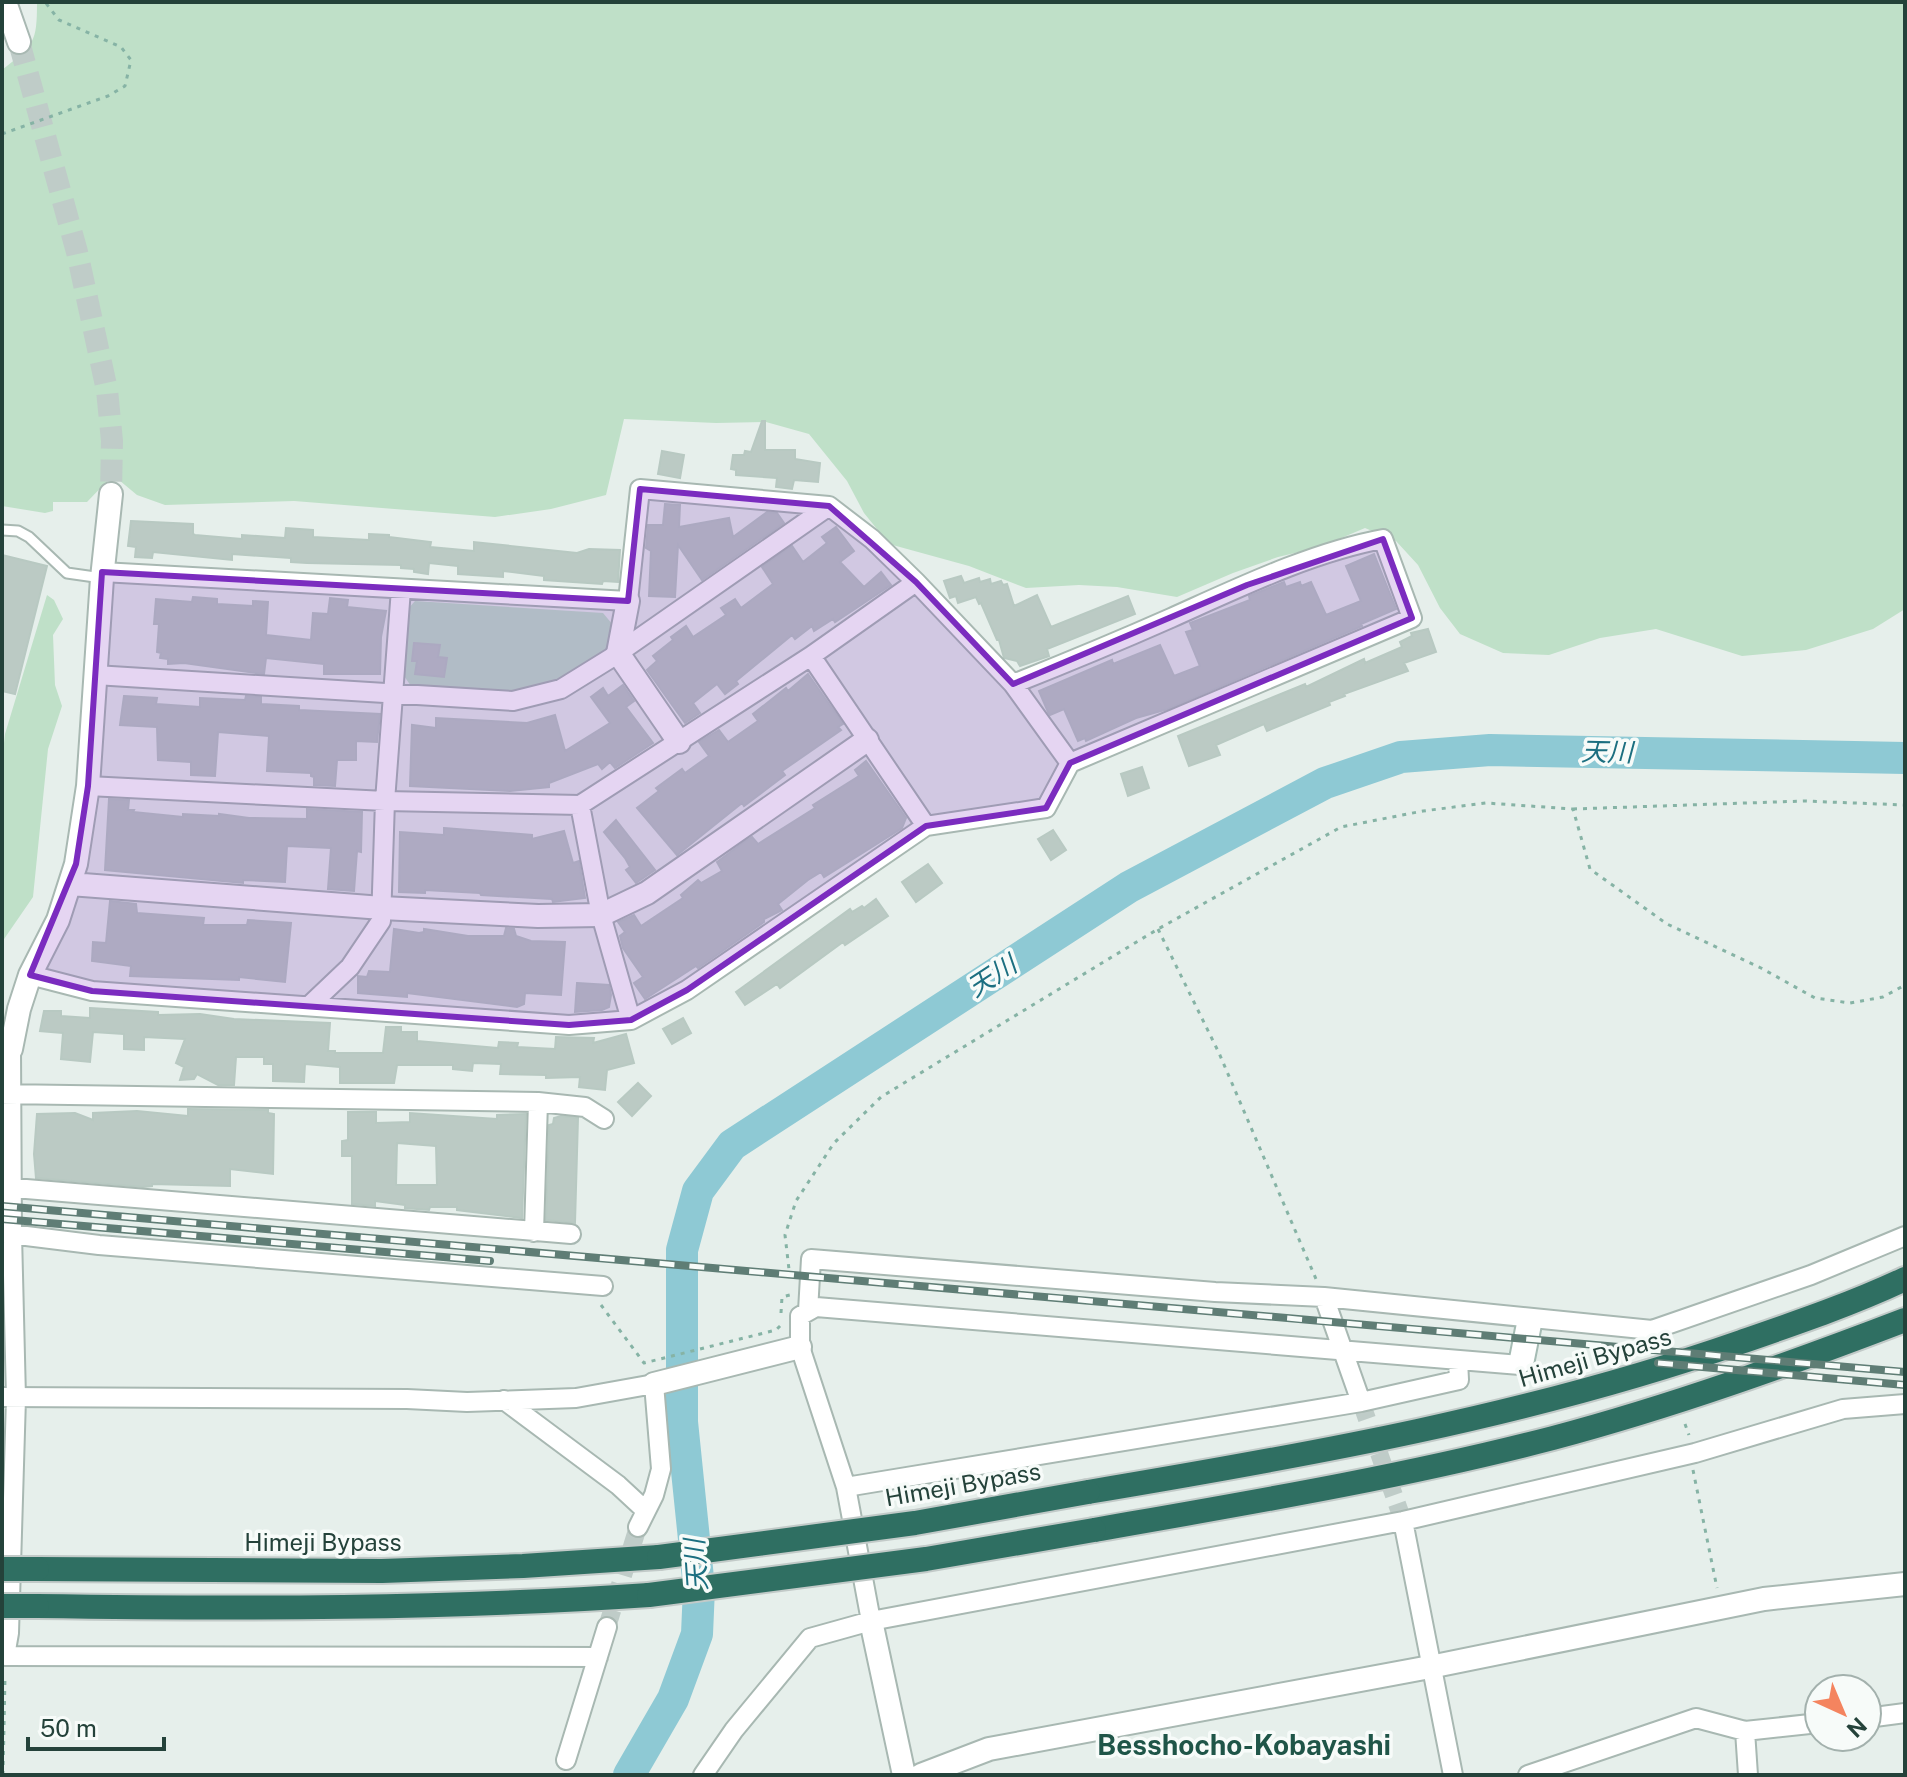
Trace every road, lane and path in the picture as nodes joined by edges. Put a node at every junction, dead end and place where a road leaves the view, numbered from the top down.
1 (5, 2) edge
2 (45, 2) edge
3 (19, 42) tunnel mouth
4 (2, 134) edge
5 (111, 494) tunnel mouth
6 (829, 506) junction
7 (2, 530) edge
8 (102, 575) junction
9 (916, 582) junction
10 (401, 589) junction
11 (628, 601) junction
12 (618, 653) junction
13 (811, 656) junction
14 (95, 675) junction
15 (1013, 684) junction
16 (392, 694) junction
17 (867, 740) junction
18 (679, 742) junction
19 (1070, 763) junction
20 (88, 786) junction
21 (385, 801) junction
22 (580, 805) junction
23 (1905, 805) edge
24 (1573, 809) junction
25 (926, 826) junction
26 (70, 884) junction
27 (382, 908) junction
28 (601, 915) junction
29 (1158, 929) junction
30 (30, 975) junction
31 (1905, 985) edge
32 (310, 1005) junction
33 (631, 1020) junction
34 (6, 1047) edge
35 (6, 1094) edge
36 (538, 1102) junction
37 (604, 1119) dead end
38 (7, 1187) edge
39 (534, 1232) junction
40 (7, 1233) edge
41 (571, 1234) dead end
42 (1905, 1236) edge
43 (1905, 1279) edge
44 (603, 1286) dead end
45 (1324, 1297) junction
46 (804, 1314) junction
47 (1905, 1320) edge
48 (1529, 1324) dead end
49 (776, 1330) dead end
50 (793, 1349) junction
51 (1342, 1349) junction
52 (1522, 1359) joint
53 (1458, 1360) junction
54 (652, 1361) dead end
55 (658, 1384) junction
56 (9, 1398) edge
57 (504, 1400) junction
58 (1361, 1402) junction
59 (1905, 1404) edge
60 (1695, 1453) junction
61 (846, 1487) junction
62 (1403, 1521) junction
63 (2, 1569) edge
64 (1905, 1584) edge
65 (2, 1606) edge
66 (1721, 1608) junction
67 (871, 1621) junction
68 (607, 1627) tunnel mouth
69 (6, 1632) edge
70 (5, 1656) junction
71 (598, 1657) junction
72 (1430, 1667) junction
73 (1905, 1713) edge
74 (1883, 1716) edge
75 (1803, 1725) edge
76 (1745, 1731) junction
77 (566, 1760) dead end
78 (3, 1775) edge
79 (703, 1775) edge
80 (904, 1775) edge
81 (921, 1775) edge
82 (1453, 1775) edge
83 (1528, 1775) edge
84 (1748, 1775) edge

1 - 3 street
2 - 4 path
5 - 8 street
6 - 9 street
6 - 11 street
6 - 12 street
7 - 8 lane
8 - 10 street
8 - 14 street
9 - 13 street
9 - 15 street
10 - 11 street
10 - 16 street
11 - 12 street
12 - 16 street
12 - 18 street
13 - 17 street
13 - 18 street
14 - 16 street
14 - 20 street
15 - 19 street
15 - 19 street
16 - 21 street
17 - 25 street
17 - 28 street
18 - 22 street
19 - 25 street
20 - 21 street
20 - 26 street
21 - 22 street
21 - 27 street
22 - 28 street
23 - 24 path
24 - 29 path
24 - 31 path
25 - 33 street
26 - 27 street
26 - 30 street
27 - 28 street
27 - 32 street
28 - 33 street
29 - 45 path
29 - 46 path
30 - 32 street
30 - 34 street
32 - 33 street
34 - 35 street
35 - 36 street
35 - 38 street
36 - 37 street
36 - 39 street
38 - 39 street
38 - 40 street
39 - 41 street
40 - 44 street
40 - 56 street
42 - 45 street
43 - 63 highway, Himeji Bypass, bridge
45 - 46 street
45 - 51 street
46 - 50 street
46 - 51 street
47 - 65 highway, bridge
48 - 52 main road
49 - 54 path
50 - 55 street
50 - 61 street
51 - 53 street
51 - 58 street
52 - 53 street
53 - 58 street
55 - 57 street
55 - 57 street
56 - 57 street
56 - 69 street
58 - 61 street
59 - 60 street
60 - 62 street
60 - 66 path
61 - 67 street
62 - 67 street
62 - 72 street
64 - 66 street
66 - 72 street
67 - 79 street
67 - 80 street
68 - 71 street
69 - 70 street
70 - 71 street
70 - 78 path
71 - 77 street
72 - 81 street
72 - 82 street
73 - 74 street
75 - 76 street
76 - 83 street
76 - 84 street

